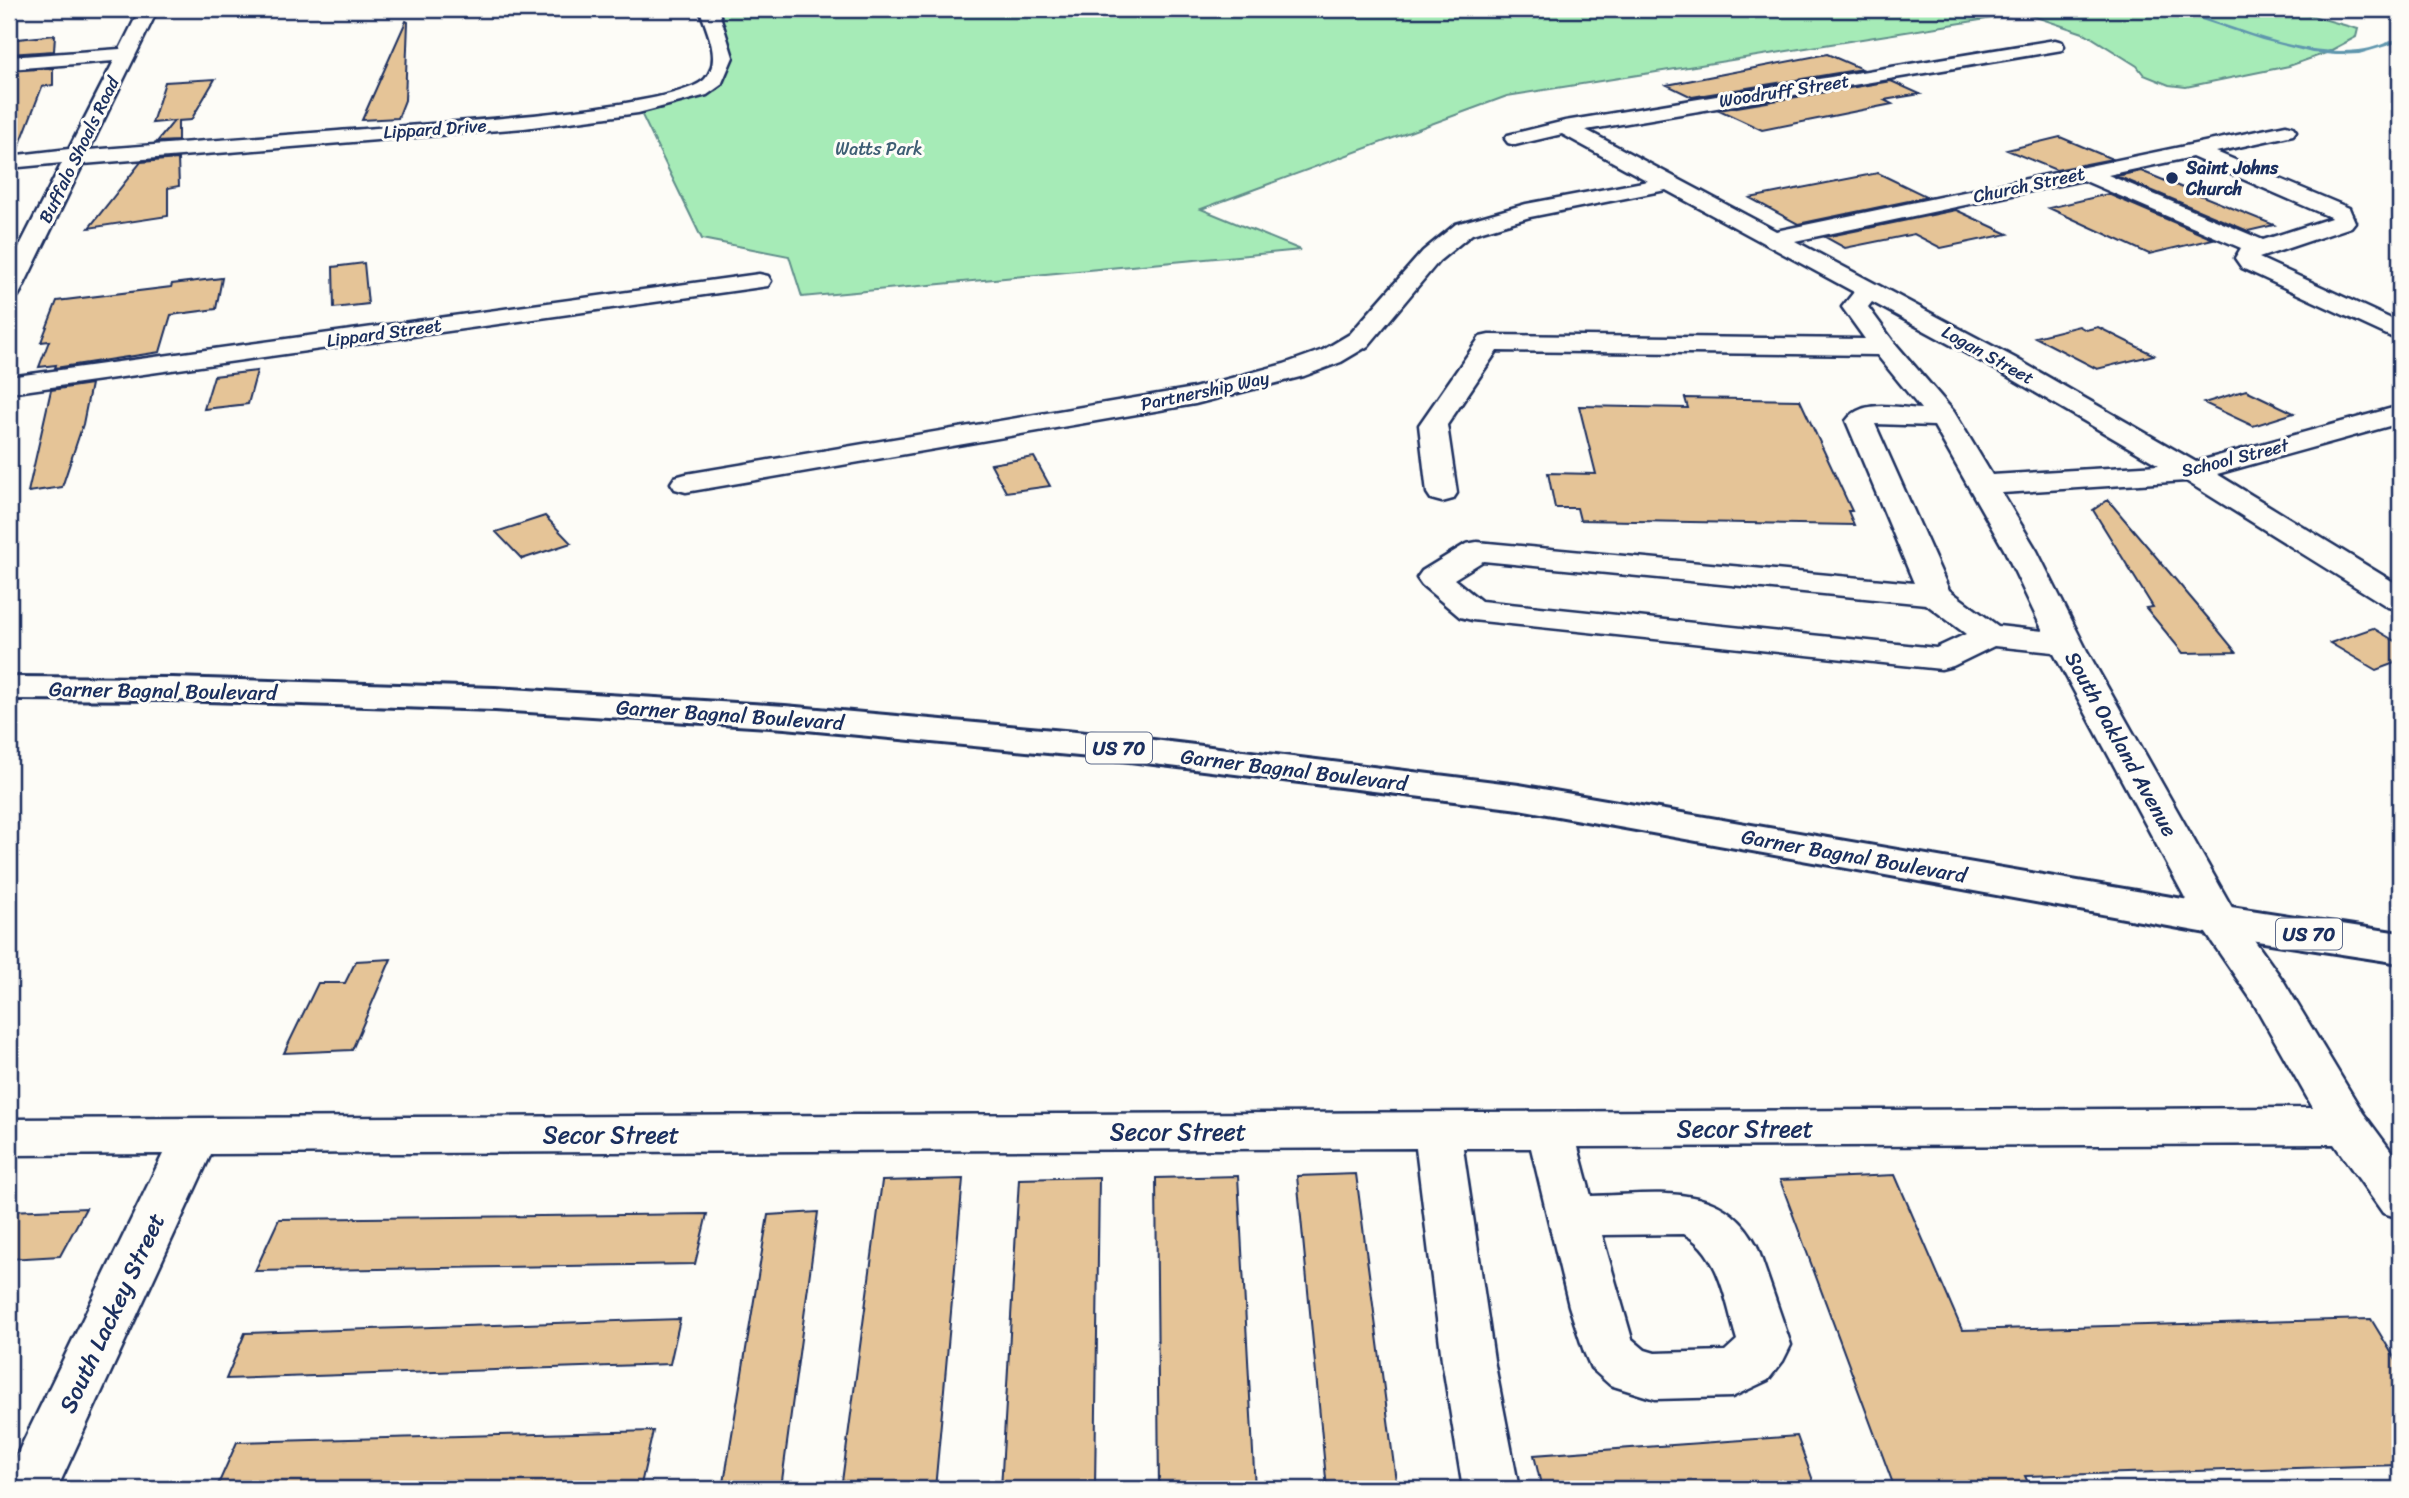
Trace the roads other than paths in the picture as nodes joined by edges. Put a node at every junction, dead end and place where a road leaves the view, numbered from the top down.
1 (149, 9) edge
2 (709, 9) edge
3 (2054, 46) dead end
4 (127, 54) junction
5 (9, 63) edge
6 (1565, 127) junction
7 (2286, 131) dead end
8 (1515, 139) dead end
9 (2193, 150) junction
10 (75, 157) junction
11 (9, 162) edge
12 (2085, 173) junction
13 (1670, 183) junction
14 (1773, 239) junction
15 (2262, 248) junction
16 (759, 281) dead end
17 (1868, 290) junction
18 (9, 291) edge
19 (2400, 333) edge
20 (1884, 347) junction
21 (9, 384) edge
22 (2400, 414) edge
23 (1944, 418) junction
24 (2192, 472) junction
25 (686, 483) dead end
26 (1982, 485) junction
27 (1442, 493) dead end
28 (1935, 595) junction
29 (2400, 600) edge
30 (1989, 635) junction
31 (2066, 643) junction
32 (9, 688) edge
33 (2218, 920) junction
34 (2400, 948) edge
35 (2347, 1126) junction
36 (1550, 1130) junction
37 (1437, 1131) junction
38 (9, 1137) edge
39 (195, 1137) junction
40 (2400, 1199) edge
41 (1572, 1216) dead end
42 (29, 1489) edge
43 (1491, 1489) edge

1 - 4 street, Buffalo Shoals Road
2 - 10 street, Lippard Drive
3 - 6 street, Woodruff Street
4 - 5 street
4 - 10 street, Buffalo Shoals Road
6 - 8 street, Woodruff Street
6 - 13 street, Logan Street
7 - 9 street, Church Street
9 - 12 street, Church Street
9 - 15 street
10 - 11 street, Lippard Drive
10 - 18 street, Buffalo Shoals Road
12 - 14 street, Church Street
12 - 15 street
13 - 14 street, Logan Street
13 - 25 street, Partnership Way
14 - 17 street, Logan Street
15 - 19 street
16 - 21 street, Lippard Street
17 - 20 street, South Oakland Avenue
17 - 24 street, Logan Street
20 - 23 street, South Oakland Avenue
20 - 27 street
22 - 24 street, School Street
23 - 26 street, South Oakland Avenue
23 - 28 street
24 - 26 street, School Street
24 - 29 street, Logan Street
26 - 31 street, South Oakland Avenue
28 - 30 street
28 - 30 street
30 - 31 street
31 - 33 street, South Oakland Avenue
32 - 33 highway, Garner Bagnal Boulevard / US 70
33 - 34 highway, Garner Bagnal Boulevard / US 70
33 - 35 street, South Oakland Avenue
35 - 36 street, Secor Street
35 - 40 street, South Oakland Avenue
36 - 37 street, Secor Street
36 - 41 street
37 - 39 street, Secor Street
37 - 43 street
38 - 39 street, Secor Street
39 - 42 street, South Lackey Street

